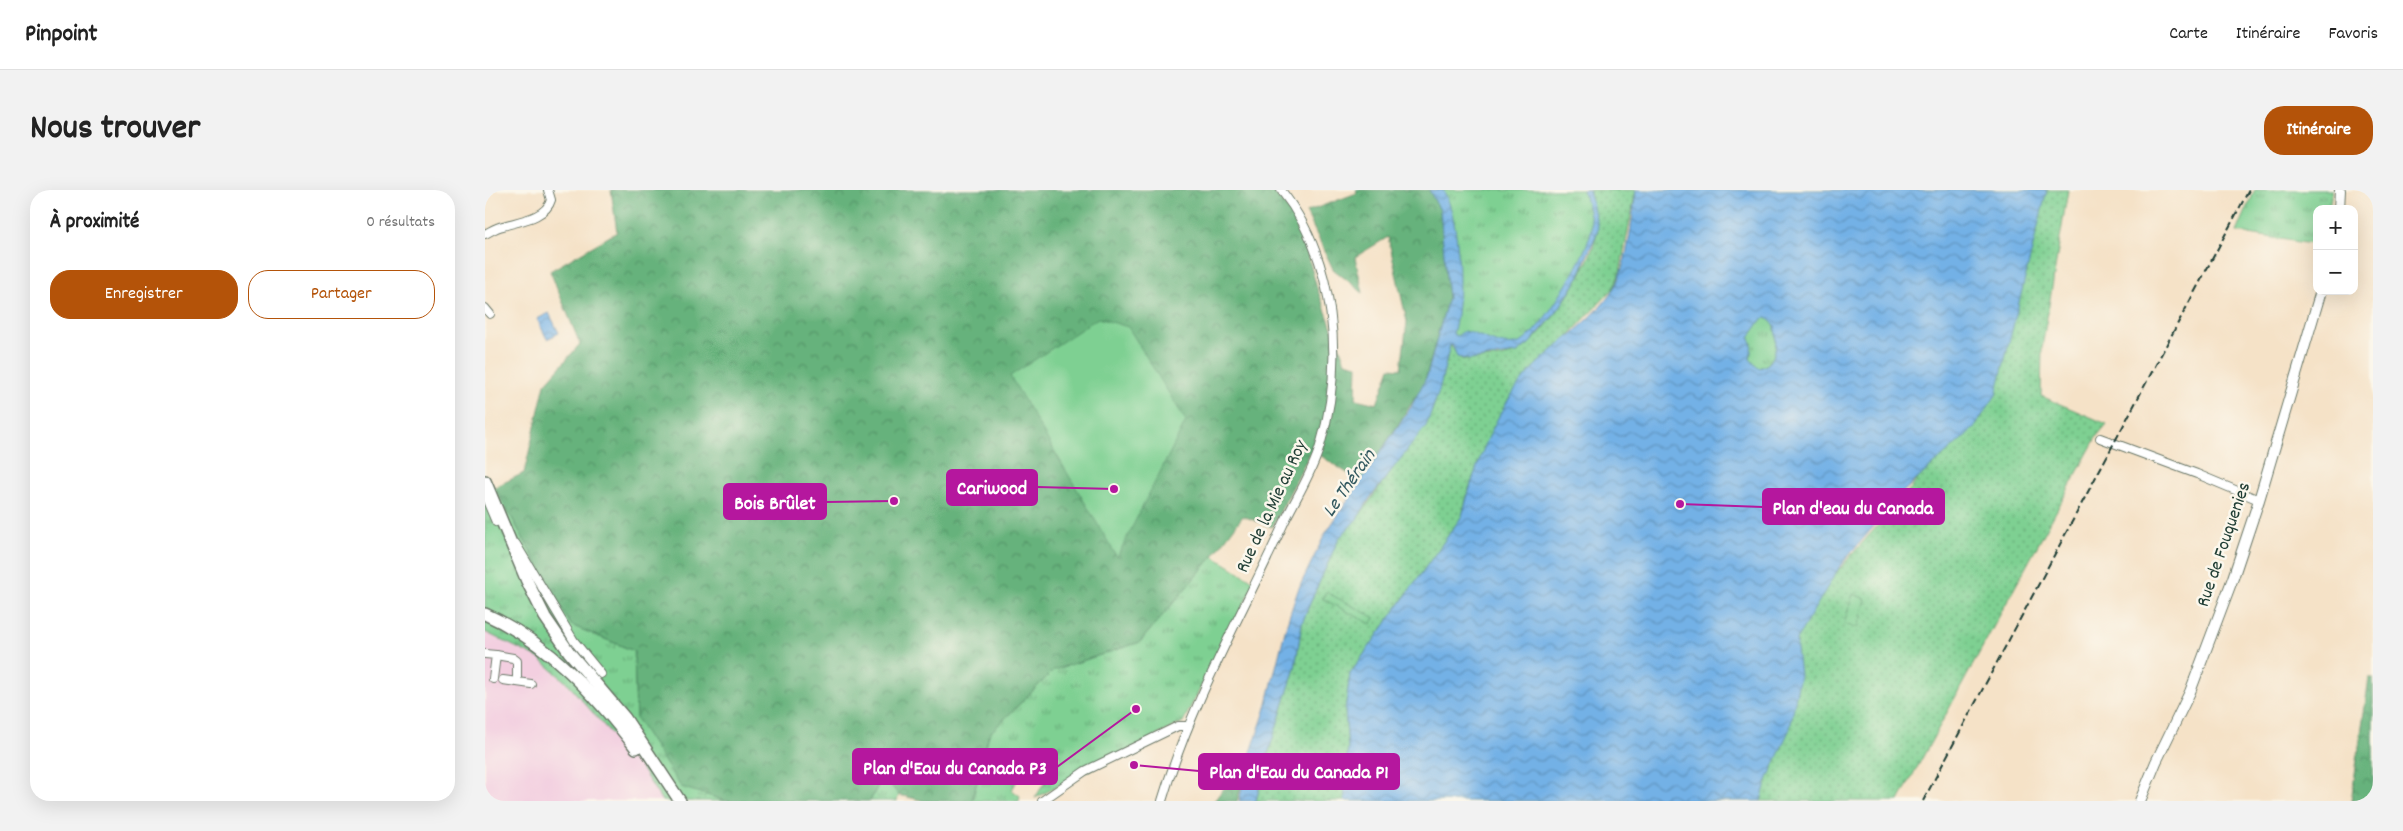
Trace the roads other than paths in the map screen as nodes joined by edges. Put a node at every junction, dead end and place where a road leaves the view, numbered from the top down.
1 (549, 190) edge
2 (1281, 190) edge
3 (2341, 190) edge
4 (2339, 205) edge
5 (485, 234) edge
6 (2320, 295) edge
7 (2100, 438) dead end
8 (485, 481) edge
9 (485, 496) edge
10 (2259, 500) junction
11 (521, 559) junction
12 (485, 606) edge
13 (485, 614) edge
14 (485, 654) edge
15 (496, 655) junction
16 (601, 674) dead end
17 (493, 679) dead end
18 (503, 680) dead end
19 (517, 682) junction
20 (531, 684) dead end
21 (1188, 726) junction
22 (1164, 734) junction
23 (1183, 739) junction
24 (640, 740) junction
25 (672, 801) edge
26 (680, 801) edge
27 (1042, 801) edge
28 (1162, 801) edge
29 (2141, 801) edge

1 - 5 street
2 - 21 street, Rue de la Mie au Roy
3 - 4 street
6 - 10 street, Rue de Fouquenies
7 - 10 street
8 - 11 main road
9 - 11 street
10 - 29 street, Rue de Fouquenies
11 - 16 street
11 - 24 main road
12 - 24 main road
13 - 25 main road
14 - 15 street
15 - 17 street
15 - 19 street
18 - 19 street
19 - 20 street
21 - 22 street
21 - 23 street, Rue de la Mie au Roy
22 - 23 street
22 - 27 street
23 - 28 street, Rue de la Mie au Roy
24 - 26 main road

